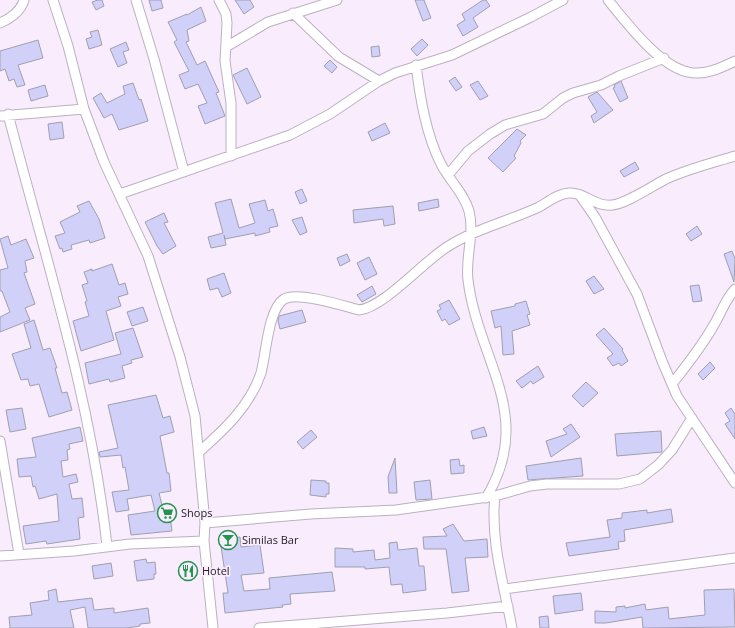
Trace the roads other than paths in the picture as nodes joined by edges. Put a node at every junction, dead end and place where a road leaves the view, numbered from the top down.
1 (24, 0) edge
2 (53, 0) edge
3 (136, 0) edge
4 (219, 0) edge
5 (337, 0) edge
6 (563, 0) edge
7 (608, 0) edge
8 (293, 13) junction
9 (0, 24) edge
10 (226, 48) junction
11 (664, 58) junction
12 (735, 61) edge
13 (416, 65) junction
14 (379, 81) junction
15 (84, 108) junction
16 (4, 115) edge
17 (231, 156) junction
18 (735, 156) edge
19 (184, 172) junction
20 (448, 175) junction
21 (120, 194) junction
22 (579, 194) junction
23 (471, 234) junction
24 (735, 289) edge
25 (672, 384) junction
26 (692, 418) junction
27 (0, 441) edge
28 (199, 452) junction
29 (735, 483) edge
30 (490, 497) junction
31 (205, 523) junction
32 (204, 541) junction
33 (107, 546) junction
34 (19, 554) junction
35 (0, 556) edge
36 (735, 558) edge
37 (504, 589) junction
38 (508, 606) junction
39 (213, 628) edge
40 (259, 628) edge
41 (512, 628) edge

1 - 9 street
2 - 15 street
3 - 19 street
4 - 10 street
5 - 8 street
6 - 13 street
7 - 11 street
8 - 10 street
8 - 14 street
10 - 17 street
11 - 12 street
11 - 20 street
13 - 14 street
13 - 20 street
14 - 17 street
15 - 16 street
15 - 21 street
16 - 33 street
17 - 19 street
18 - 22 street
19 - 21 street
20 - 23 street
21 - 28 street
22 - 23 street
22 - 25 street
23 - 28 street
23 - 30 street
24 - 25 street
25 - 26 street
26 - 29 street
26 - 30 street
27 - 34 street
28 - 31 street
30 - 31 street
30 - 37 street
31 - 32 street
32 - 33 street
32 - 39 street
33 - 34 street
34 - 35 street
36 - 37 street
37 - 38 street
38 - 40 street
38 - 41 street

